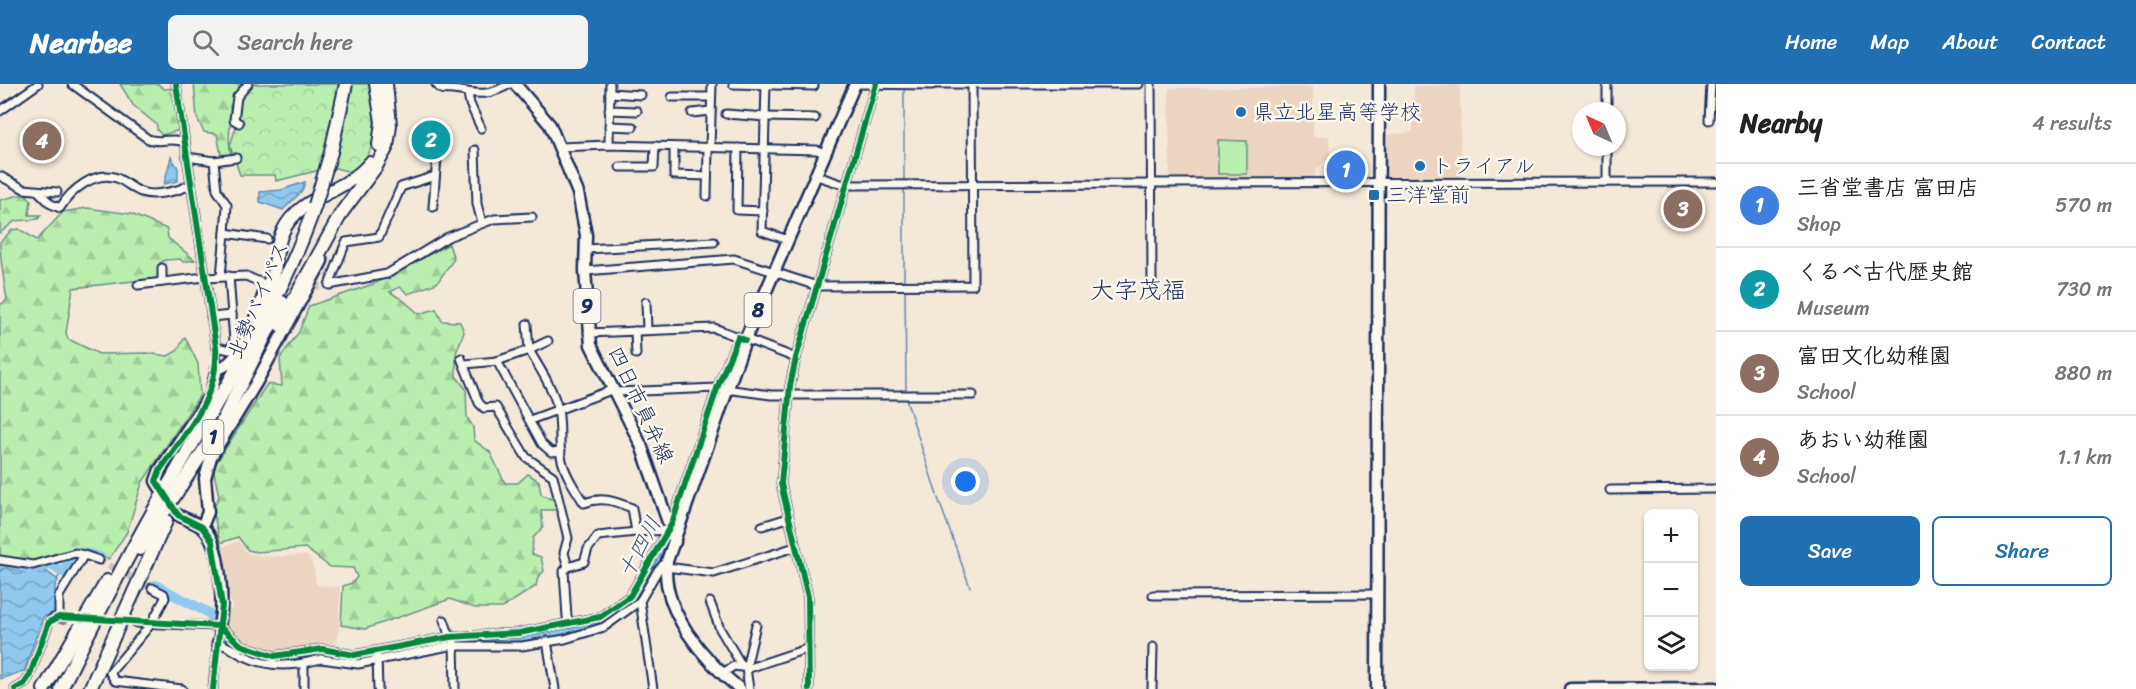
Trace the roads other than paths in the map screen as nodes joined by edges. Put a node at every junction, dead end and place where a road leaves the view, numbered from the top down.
1 (38, 84) edge
2 (72, 84) edge
3 (176, 84) edge
4 (248, 84) edge
5 (346, 84) edge
6 (376, 84) edge
7 (386, 84) edge
8 (436, 84) edge
9 (510, 84) edge
10 (515, 84) edge
11 (610, 84) edge
12 (712, 84) edge
13 (733, 84) edge
14 (855, 84) edge
15 (1139, 84) edge
16 (1151, 84) edge
17 (1379, 84) edge
18 (1607, 84) edge
19 (1711, 84) edge
20 (766, 85) edge
21 (876, 85) edge
22 (932, 85) edge
23 (972, 85) edge
24 (814, 86) dead end
25 (452, 87) edge
26 (610, 93) junction
27 (468, 94) junction
28 (642, 94) dead end
29 (672, 97) dead end
30 (711, 97) junction
31 (1607, 102) edge
32 (609, 110) junction
33 (0, 111) edge
34 (637, 111) dead end
35 (711, 111) junction
36 (692, 113) dead end
37 (726, 114) dead end
38 (766, 117) junction
39 (816, 118) dead end
40 (1709, 120) dead end
41 (239, 123) dead end
42 (609, 126) junction
43 (633, 127) dead end
44 (481, 128) dead end
45 (185, 143) junction
46 (609, 145) junction
47 (654, 146) junction
48 (560, 147) junction
49 (675, 147) junction
50 (709, 148) junction
51 (738, 148) junction
52 (764, 149) junction
53 (475, 150) dead end
54 (822, 152) junction
55 (1607, 156) edge
56 (187, 157) junction
57 (436, 157) dead end
58 (236, 158) dead end
59 (214, 161) junction
60 (620, 166) dead end
61 (814, 175) junction
62 (0, 176) edge
63 (435, 176) junction
64 (707, 176) junction
65 (1607, 182) junction
66 (1716, 182) edge
67 (1379, 183) junction
68 (191, 184) junction
69 (1152, 184) junction
70 (847, 185) junction
71 (973, 185) junction
72 (38, 191) junction
73 (57, 192) dead end
74 (707, 196) dead end
75 (315, 205) junction
76 (433, 207) dead end
77 (763, 210) junction
78 (342, 212) junction
79 (532, 216) dead end
80 (482, 223) junction
81 (225, 233) junction
82 (267, 239) dead end
83 (785, 239) junction
84 (714, 242) dead end
85 (586, 249) junction
86 (276, 266) junction
87 (162, 268) dead end
88 (772, 270) junction
89 (585, 271) junction
90 (221, 276) junction
91 (229, 276) junction
92 (205, 277) junction
93 (162, 282) junction
94 (264, 284) dead end
95 (138, 285) dead end
96 (1152, 285) dead end
97 (817, 286) junction
98 (646, 302) dead end
99 (232, 315) junction
100 (211, 317) junction
101 (262, 324) junction
102 (527, 324) dead end
103 (647, 330) junction
104 (635, 331) junction
105 (588, 333) junction
106 (742, 338) junction
107 (548, 342) dead end
108 (216, 347) junction
109 (529, 350) junction
110 (636, 354) dead end
111 (796, 358) junction
112 (497, 361) junction
113 (217, 369) junction
114 (722, 389) junction
115 (615, 391) junction
116 (973, 395) dead end
117 (789, 396) junction
118 (558, 411) junction
119 (530, 420) junction
120 (221, 424) junction
121 (561, 451) junction
122 (199, 459) junction
123 (174, 474) junction
124 (160, 488) dead end
125 (688, 488) junction
126 (1716, 489) edge
127 (1610, 490) dead end
128 (178, 515) dead end
129 (789, 518) junction
130 (762, 526) dead end
131 (202, 527) junction
132 (636, 531) junction
133 (671, 534) junction
134 (795, 547) junction
135 (84, 555) junction
136 (0, 560) edge
137 (99, 560) tunnel mouth
138 (667, 564) junction
139 (568, 567) junction
140 (152, 588) dead end
141 (1378, 594) junction
142 (1153, 595) dead end
143 (640, 601) junction
144 (710, 602) dead end
145 (444, 620) dead end
146 (136, 623) tunnel mouth
147 (570, 623) junction
148 (151, 624) junction
149 (756, 625) dead end
150 (219, 626) junction
151 (453, 640) junction
152 (547, 641) junction
153 (216, 644) junction
154 (1154, 646) dead end
155 (809, 648) junction
156 (78, 653) junction
157 (377, 656) junction
158 (268, 659) junction
159 (304, 663) junction
160 (744, 667) junction
161 (722, 674) junction
162 (749, 688) edge
163 (1716, 688) edge
164 (15, 689) edge
165 (44, 689) edge
166 (61, 689) edge
167 (90, 689) edge
168 (182, 689) edge
169 (213, 689) edge
170 (304, 689) edge
171 (378, 689) edge
172 (455, 689) edge
173 (555, 689) edge
174 (653, 689) edge
175 (740, 689) edge
176 (809, 689) edge
177 (1152, 689) edge
178 (1377, 689) edge
179 (1570, 689) edge

1 - 33 street
2 - 45 street
3 - 45 street
4 - 41 street
5 - 75 highway, 北勢バイパス / 1, bridge
6 - 86 highway
7 - 78 highway
8 - 25 street
9 - 27 street
10 - 48 street, 四日市員弁線 / 9
11 - 26 street
12 - 30 street
13 - 20 street
14 - 21 street
14 - 54 street, 8
15 - 23 street
16 - 69 street
17 - 67 street
18 - 31 street
19 - 40 street
20 - 24 street
20 - 38 street
21 - 22 street
21 - 70 street
22 - 23 street
23 - 71 street
25 - 27 street
26 - 28 street
26 - 32 street
27 - 44 street
29 - 30 street
30 - 35 street
32 - 34 street
32 - 42 street
35 - 36 street
35 - 50 street
37 - 38 street
38 - 39 street
38 - 52 street
42 - 43 street
42 - 46 street
45 - 56 street
46 - 47 street
46 - 48 street
47 - 49 street
47 - 60 street
48 - 85 street, 四日市員弁線 / 9
49 - 50 street
49 - 64 street
50 - 51 street
50 - 64 street
51 - 52 street
51 - 77 street
52 - 54 street
52 - 77 street
53 - 80 street
54 - 61 street, 8
55 - 65 street
56 - 59 street
56 - 68 street
57 - 63 street
58 - 59 street
59 - 81 street
61 - 70 street
61 - 83 street, 8
62 - 72 street
63 - 76 street
63 - 80 street
64 - 74 street
65 - 66 street
65 - 67 street
67 - 69 street
67 - 141 street
68 - 72 street
68 - 92 street
69 - 71 street
69 - 96 street
70 - 71 street
70 - 97 street
71 - 97 street
72 - 73 street
75 - 101 highway, 北勢バイパス / 1
75 - 120 highway, 北勢バイパス / 1
77 - 83 street
78 - 120 highway
78 - 131 street
79 - 80 street
81 - 82 street
81 - 90 street
83 - 88 street, 8
84 - 85 street
85 - 89 street, 四日市員弁線 / 9
86 - 101 highway
86 - 113 street
87 - 93 street
88 - 89 street
88 - 97 street
88 - 106 street, 8
89 - 105 street, 四日市員弁線 / 9
90 - 91 street
90 - 92 street
91 - 94 street
91 - 99 street
92 - 93 street
92 - 100 street
93 - 95 street
97 - 111 street
98 - 103 street
99 - 100 street
99 - 108 street
100 - 108 street
101 - 123 highway, 北勢バイパス / 1
102 - 109 street
103 - 104 street
103 - 106 street
104 - 105 street
104 - 110 street
105 - 115 street, 四日市員弁線 / 9
106 - 111 street
106 - 114 street, 8
107 - 109 street
108 - 113 street
109 - 112 street
109 - 118 street
111 - 117 street
112 - 119 street
112 - 139 street
113 - 124 street
114 - 115 street
114 - 117 street
114 - 125 street, 8
115 - 118 street
115 - 133 street, 四日市員弁線 / 9
116 - 117 street
117 - 129 street
118 - 119 street
118 - 121 street
119 - 121 street
120 - 122 highway, 北勢バイパス / 1
121 - 132 street
122 - 156 highway, 北勢バイパス / 1
122 - 167 highway, 1
123 - 156 highway, 北勢バイパス / 1
123 - 165 highway, 1
125 - 133 street, 8
125 - 133 street
126 - 127 street
128 - 131 street
129 - 130 street
129 - 134 street
131 - 150 street
132 - 133 street
132 - 139 street
133 - 138 street, 8
133 - 147 street
134 - 138 street
134 - 155 street
135 - 136 street
135 - 137 street
135 - 164 street
138 - 143 street
138 - 161 street
139 - 147 street
140 - 148 street
141 - 142 street
141 - 178 street
143 - 152 street
143 - 174 street
144 - 160 street
145 - 151 street
146 - 148 street
147 - 151 street
148 - 150 street
148 - 168 street
149 - 160 street
150 - 153 street
150 - 158 street
151 - 152 street
151 - 157 street
151 - 172 street
152 - 173 street
153 - 158 street
153 - 169 street
154 - 177 street
155 - 160 street
155 - 176 street
156 - 166 highway, 北勢バイパス / 1
157 - 158 street
157 - 159 street
157 - 171 street
158 - 159 street
159 - 170 street
160 - 161 street
160 - 162 street
161 - 175 street
163 - 179 street

